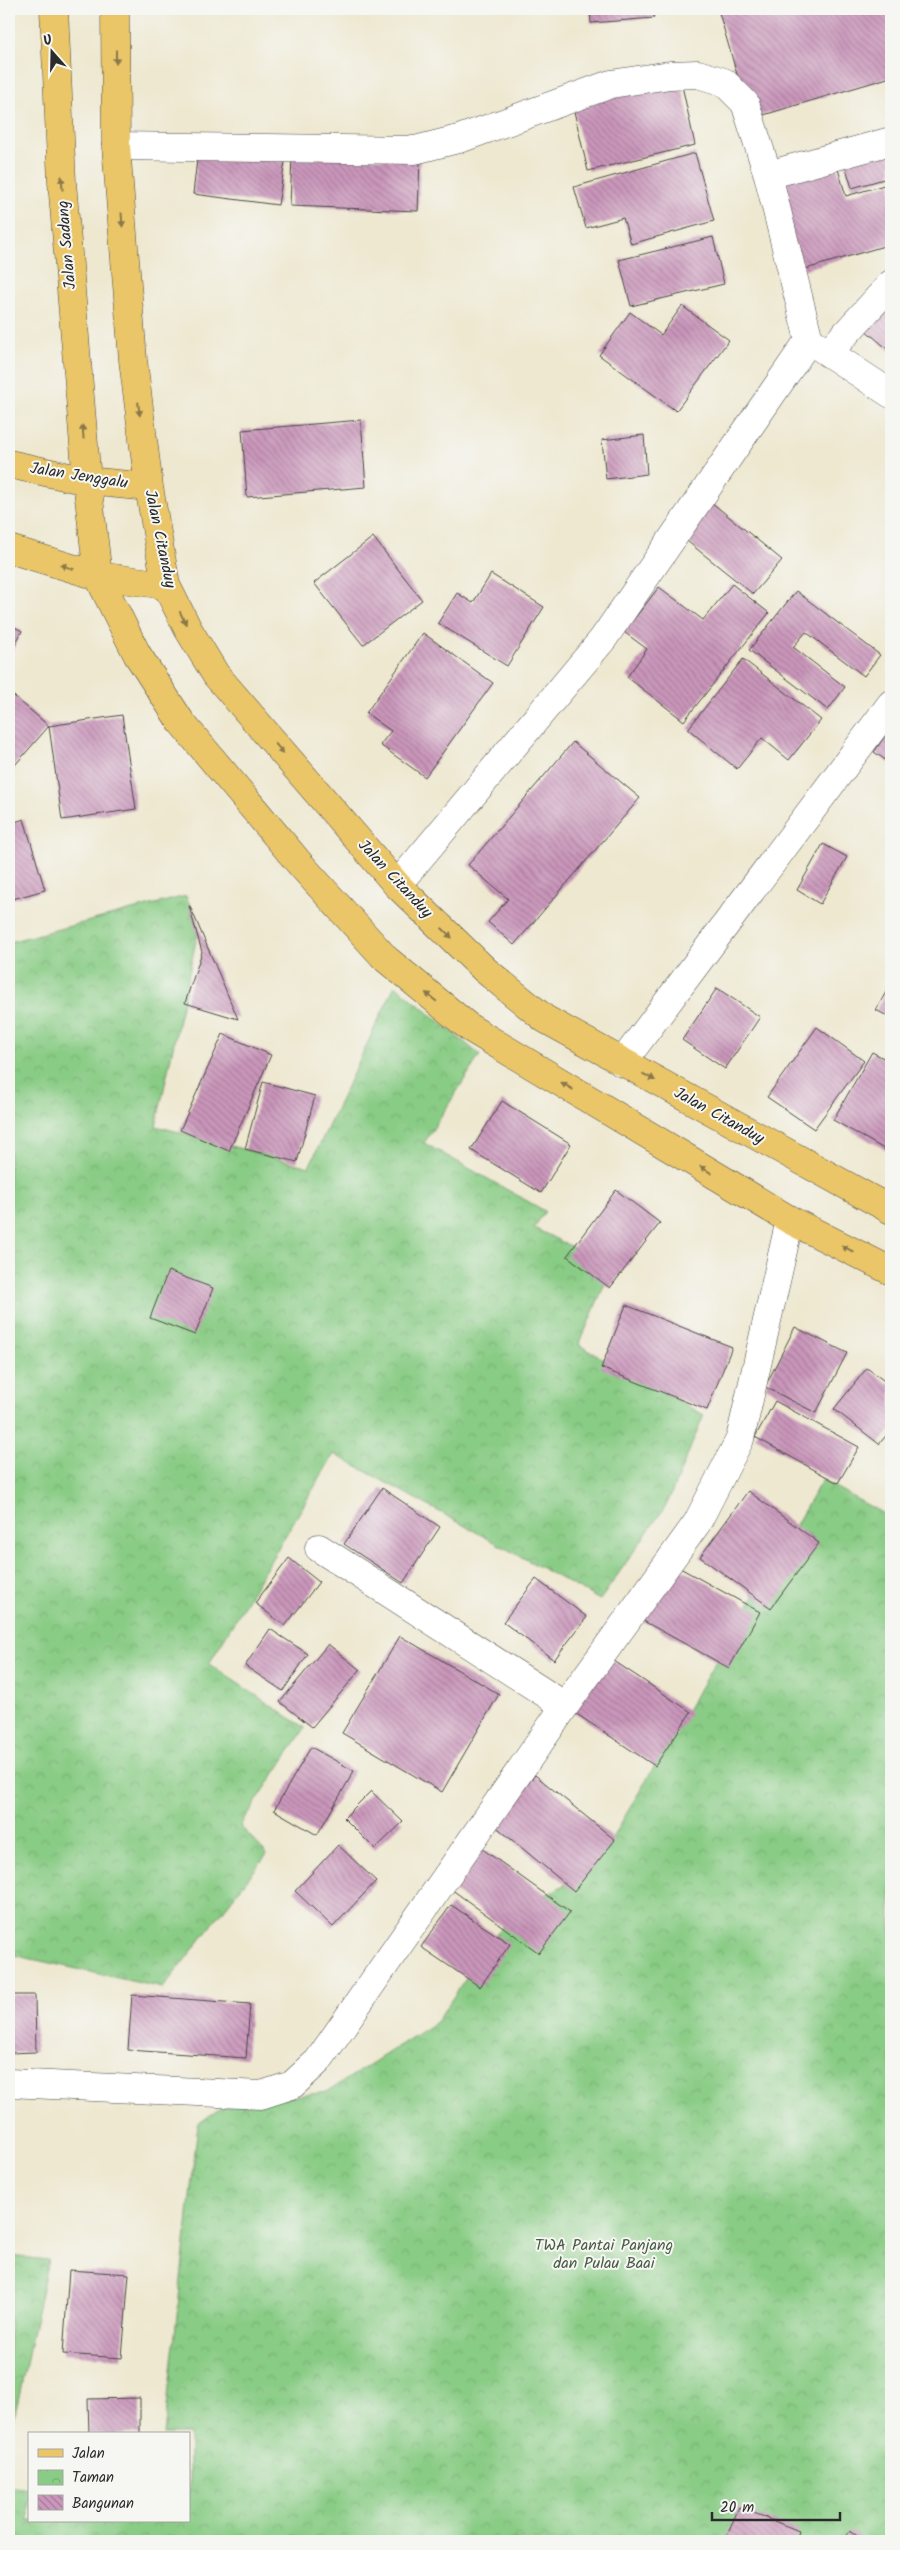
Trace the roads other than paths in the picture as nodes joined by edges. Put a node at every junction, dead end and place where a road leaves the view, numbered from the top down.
1 (54, 9) edge
2 (115, 9) edge
3 (891, 141) edge
4 (116, 146) junction
5 (768, 175) junction
6 (891, 284) edge
7 (818, 347) junction
8 (891, 394) edge
9 (9, 464) edge
10 (87, 481) junction
11 (149, 487) junction
12 (9, 549) edge
13 (98, 576) junction
14 (166, 585) junction
15 (891, 704) edge
16 (397, 885) junction
17 (622, 1063) junction
18 (891, 1210) edge
19 (790, 1220) junction
20 (891, 1271) edge
21 (319, 1548) dead end
22 (565, 1706) junction
23 (9, 2083) edge

10 -> 1 main road, Jalan Sadang
2 -> 4 main road, Jalan Citanduy
3 - 5 street
4 - 5 street
4 -> 11 main road, Jalan Citanduy
5 - 7 street
6 - 7 street
7 - 8 street
7 - 16 street
9 - 10 main road, Jalan Jenggalu
10 - 11 main road, Jalan Jenggalu
10 - 13 main road
11 - 14 main road, Jalan Citanduy
13 -> 12 main road
13 - 14 main road
19 -> 13 main road
14 -> 16 main road, Jalan Citanduy
15 - 17 street
16 -> 17 main road, Jalan Citanduy
17 -> 18 main road, Jalan Citanduy
20 -> 19 main road
19 - 22 street
21 - 22 street
22 - 23 street

